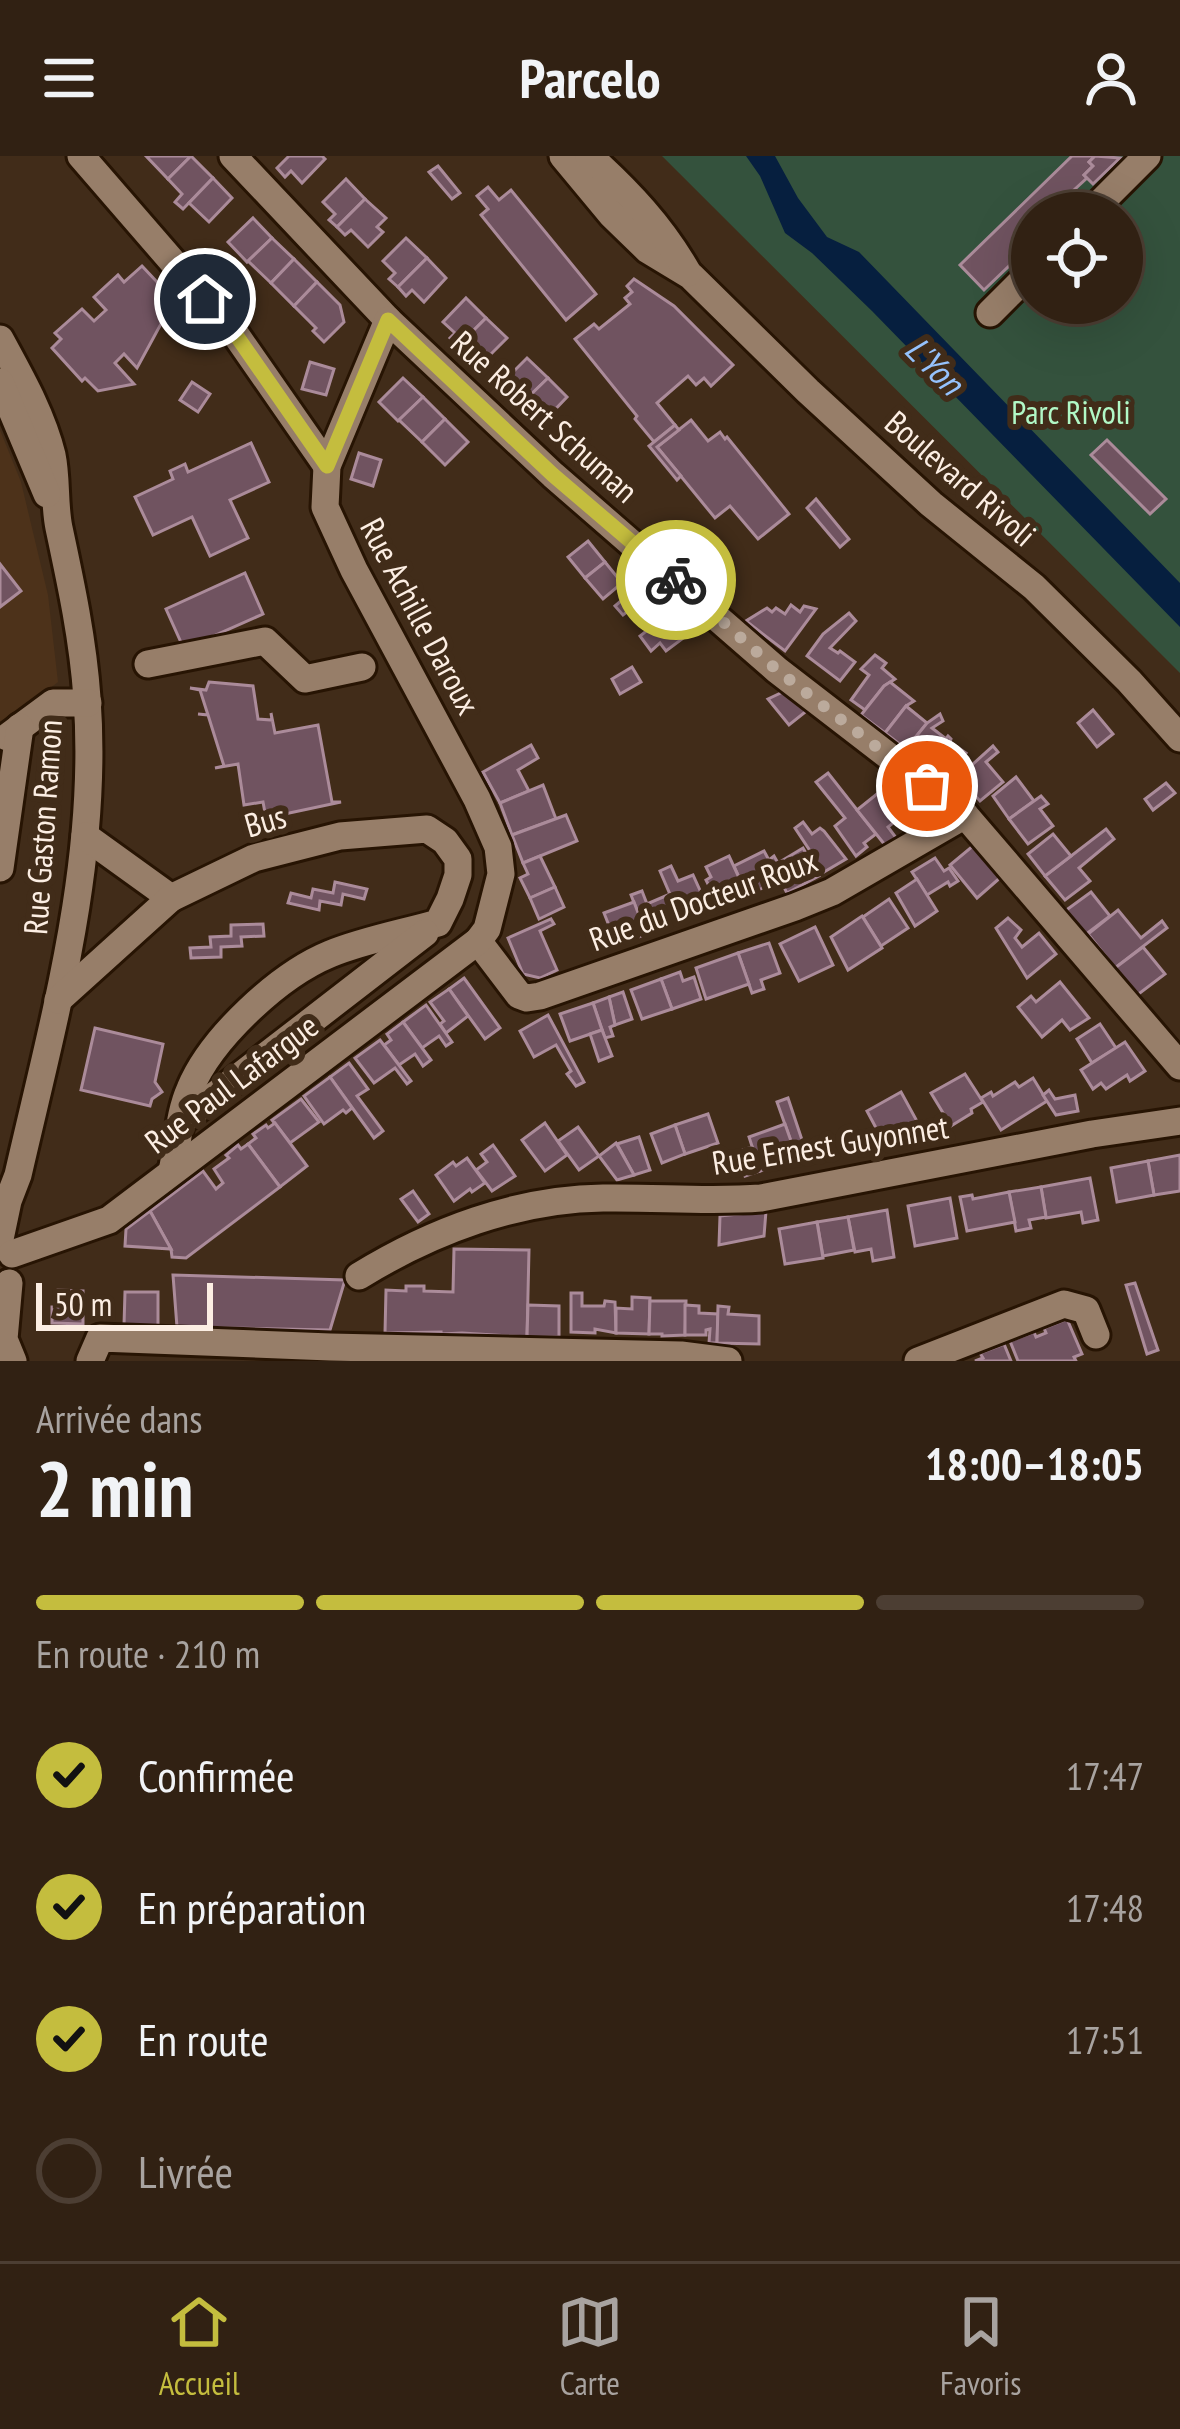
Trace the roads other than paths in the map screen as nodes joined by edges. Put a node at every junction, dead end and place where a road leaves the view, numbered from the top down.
1 (81, 156) edge
2 (232, 156) edge
3 (563, 156) edge
4 (589, 156) edge
5 (1147, 156) edge
6 (1111, 192) edge
7 (691, 276) junction
8 (1011, 292) edge
9 (990, 313) dead end
10 (388, 320) junction
11 (0, 339) edge
12 (0, 382) edge
13 (327, 466) junction
14 (57, 517) junction
15 (148, 664) dead end
16 (362, 667) dead end
17 (88, 703) junction
18 (10, 735) edge
19 (1180, 738) edge
20 (964, 815) junction
21 (85, 836) junction
22 (0, 868) edge
23 (171, 898) junction
24 (438, 923) junction
25 (478, 941) junction
26 (58, 1000) junction
27 (1180, 1066) edge
28 (183, 1120) junction
29 (1180, 1121) edge
30 (172, 1172) junction
31 (7, 1262) edge
32 (359, 1276) dead end
33 (1096, 1336) dead end
34 (513, 1356) edge
35 (13, 1361) edge
36 (90, 1361) edge
37 (728, 1361) edge
38 (918, 1361) edge

1 - 13 street
2 - 10 street, Rue Robert Schuman
3 - 7 street, Boulevard Rivoli
4 - 7 street, Boulevard Rivoli
5 - 6 street
7 - 19 street, Boulevard Rivoli
8 - 9 street
10 - 13 street, Rue Achille Daroux
10 - 20 street, Rue Robert Schuman
11 - 14 street, Rue Gaston Ramon
12 - 14 street, Rue Gaston Ramon
13 - 25 street, Rue Achille Daroux
14 - 17 street, Rue Gaston Ramon
15 - 16 street
17 - 18 street
17 - 21 street, Rue Gaston Ramon
18 - 22 street
20 - 25 street, Rue du Docteur Roux
20 - 27 street, Rue Robert Schuman
21 - 23 street
21 - 26 street, Rue Gaston Ramon
23 - 24 street, Bus
23 - 26 street, Bus
24 - 28 street
24 - 28 street
25 - 30 street, Rue Paul Lafargue
26 - 31 street, Rue Gaston Ramon
28 - 30 street
29 - 32 street, Rue Ernest Guyonnet
30 - 31 street, Rue Paul Lafargue
31 - 35 street, Rue Gaston Ramon
33 - 38 street
34 - 36 street
34 - 37 street

